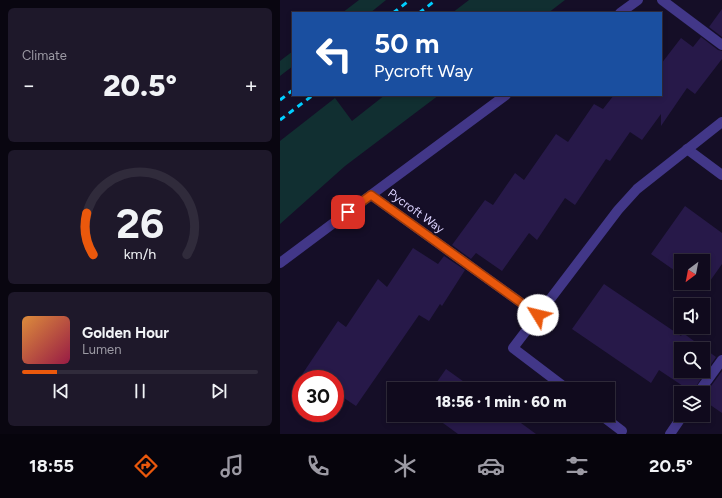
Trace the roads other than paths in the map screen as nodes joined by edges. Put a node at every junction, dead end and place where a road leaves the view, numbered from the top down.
1 (638, 0) edge
2 (662, 0) edge
3 (621, 12) edge
4 (722, 45) edge
5 (505, 96) edge
6 (722, 122) edge
7 (687, 149) junction
8 (722, 175) edge
9 (371, 195) junction
10 (280, 263) edge
11 (538, 315) junction
12 (722, 360) edge
13 (558, 382) edge
14 (703, 386) edge
15 (610, 422) edge
16 (678, 422) edge
17 (622, 432) dead end
18 (670, 434) edge

1 - 3 street
2 - 4 street
5 - 9 street
6 - 7 street
7 - 8 street
7 - 11 street
9 - 10 street, Pycroft Way
9 - 11 street, Pycroft Way
11 - 13 street
12 - 14 street
15 - 17 street
16 - 18 street

